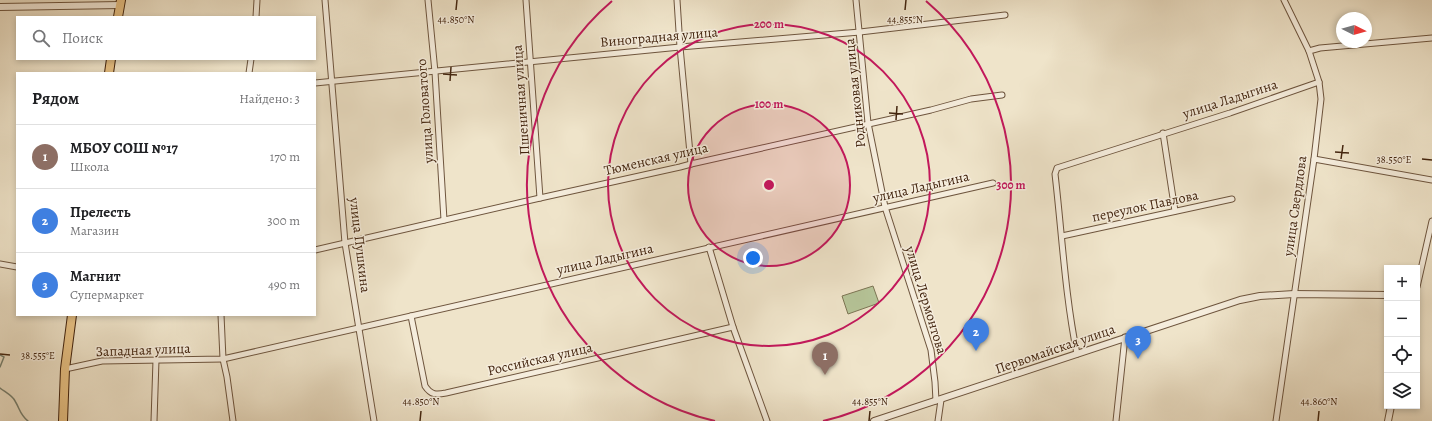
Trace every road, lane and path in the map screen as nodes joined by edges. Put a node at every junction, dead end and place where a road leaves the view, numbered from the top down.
1 (257, 0) edge
2 (325, 0) edge
3 (428, 0) edge
4 (526, 0) edge
5 (677, 0) edge
6 (856, 0) edge
7 (1284, 0) edge
8 (120, 2) edge
9 (0, 7) edge
10 (1005, 15) dead end
11 (118, 16) edge
12 (256, 16) edge
13 (860, 32) junction
14 (1432, 38) edge
15 (680, 47) junction
16 (1309, 51) junction
17 (111, 60) edge
18 (251, 60) edge
19 (530, 62) junction
20 (109, 72) edge
21 (249, 72) edge
22 (435, 72) junction
23 (331, 82) junction
24 (1319, 82) junction
25 (316, 83) edge
26 (1002, 95) dead end
27 (868, 123) junction
28 (1163, 133) junction
29 (1314, 160) junction
30 (691, 164) junction
31 (1432, 180) edge
32 (993, 183) dead end
33 (540, 198) junction
34 (1232, 199) dead end
35 (885, 208) junction
36 (1175, 211) junction
37 (444, 220) junction
38 (1432, 221) edge
39 (1062, 236) junction
40 (345, 244) junction
41 (709, 247) junction
42 (316, 250) edge
43 (0, 264) edge
44 (16, 267) edge
45 (1420, 274) edge
46 (1294, 294) junction
47 (1384, 295) edge
48 (72, 316) edge
49 (221, 316) edge
50 (411, 316) junction
51 (733, 327) junction
52 (359, 329) junction
53 (1125, 337) junction
54 (1077, 354) junction
55 (223, 359) junction
56 (156, 360) junction
57 (65, 369) junction
58 (938, 401) junction
59 (1390, 409) edge
60 (63, 421) edge
61 (154, 421) edge
62 (233, 421) edge
63 (374, 421) edge
64 (767, 421) edge
65 (874, 421) edge
66 (938, 421) edge
67 (1116, 421) edge
68 (1276, 421) edge
69 (1388, 421) edge

1 - 12 street
2 - 23 street, улица Пушкина
3 - 22 street, улица Головатого
4 - 19 street, Пшеничная улица
5 - 15 street
6 - 13 street, Родниковая улица
7 - 16 street, улица Свердлова
8 - 9 street
8 - 11 highway
10 - 13 street, Виноградная улица
13 - 15 street, Виноградная улица
13 - 27 street, Родниковая улица
14 - 16 street
15 - 19 street, Виноградная улица
15 - 30 street
16 - 24 street, улица Свердлова
17 - 20 highway
18 - 21 street
19 - 22 street, Виноградная улица
19 - 33 street, Пшеничная улица
22 - 23 street, Виноградная улица
22 - 37 street, улица Головатого
23 - 25 street, Виноградная улица
23 - 40 street, улица Пушкина
24 - 28 street, улица Ладыгина
24 - 29 street, улица Свердлова
26 - 27 street, Тюменская улица
27 - 30 street, Тюменская улица
27 - 35 street, Родниковая улица
28 - 36 street
28 - 39 street, улица Ладыгина
29 - 31 street
29 - 46 street, улица Свердлова
30 - 33 street, Тюменская улица
32 - 35 street, улица Ладыгина
33 - 37 street, Тюменская улица
34 - 36 street, переулок Павлова
35 - 41 street, улица Ладыгина
35 - 58 street, улица Лермонтова
36 - 39 street, переулок Павлова
37 - 40 street, Тюменская улица
38 - 45 street
39 - 54 street
40 - 42 street, Тюменская улица
40 - 52 street, улица Пушкина
41 - 50 street, улица Ладыгина
41 - 51 street
43 - 44 street
46 - 47 street, Первомайская улица
46 - 53 street, Первомайская улица
46 - 68 street, улица Свердлова
48 - 57 highway
49 - 55 street
50 - 51 street, Российская улица
50 - 52 street, улица Ладыгина
51 - 64 street
52 - 55 street, улица Ладыгина
52 - 63 street, улица Пушкина
53 - 54 street, Первомайская улица
53 - 67 street
54 - 58 street, Первомайская улица
55 - 56 street, Западная улица
55 - 62 street
56 - 57 street, Западная улица
56 - 61 street
57 - 60 highway
58 - 65 street, Первомайская улица
58 - 66 street, улица Лермонтова
59 - 69 street

